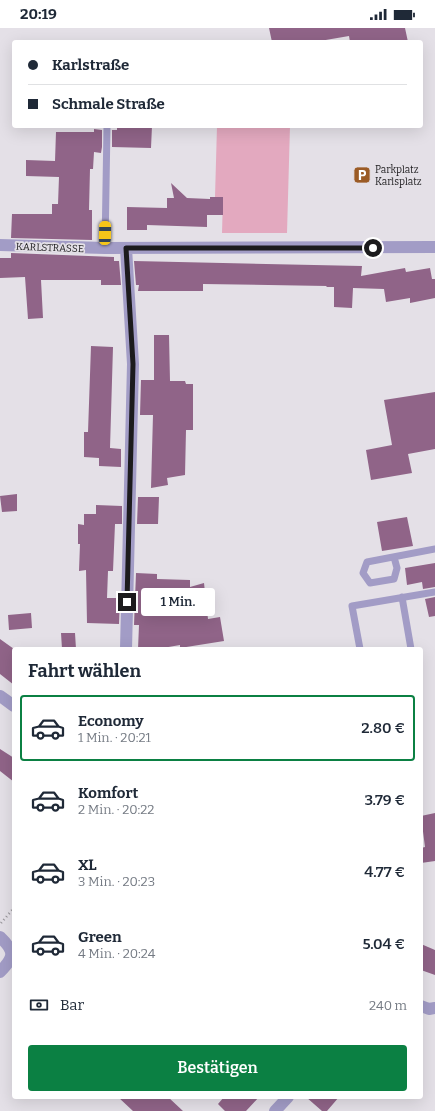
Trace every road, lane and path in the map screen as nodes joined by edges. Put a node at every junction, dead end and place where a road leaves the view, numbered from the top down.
1 (107, 128) edge
2 (0, 245) edge
3 (435, 247) edge
4 (105, 248) junction
5 (126, 248) junction
6 (435, 549) edge
7 (394, 557) junction
8 (435, 592) edge
9 (402, 597) junction
10 (126, 647) edge
11 (360, 647) edge
12 (411, 647) edge
13 (0, 696) edge
14 (12, 705) edge
15 (12, 910) edge
16 (0, 924) edge
17 (0, 937) edge
18 (0, 972) edge
19 (423, 1007) edge
20 (435, 1008) edge
21 (286, 1099) edge
22 (275, 1111) edge

1 - 4 lane
2 - 4 street, KARLSTRASSE
3 - 5 street, KARLSTRASSE
4 - 5 street, KARLSTRASSE
5 - 10 street
6 - 7 lane
7 - 7 lane
8 - 9 lane
9 - 11 lane
9 - 12 lane
13 - 14 street
15 - 16 path
17 - 18 street
19 - 20 street
21 - 22 street

